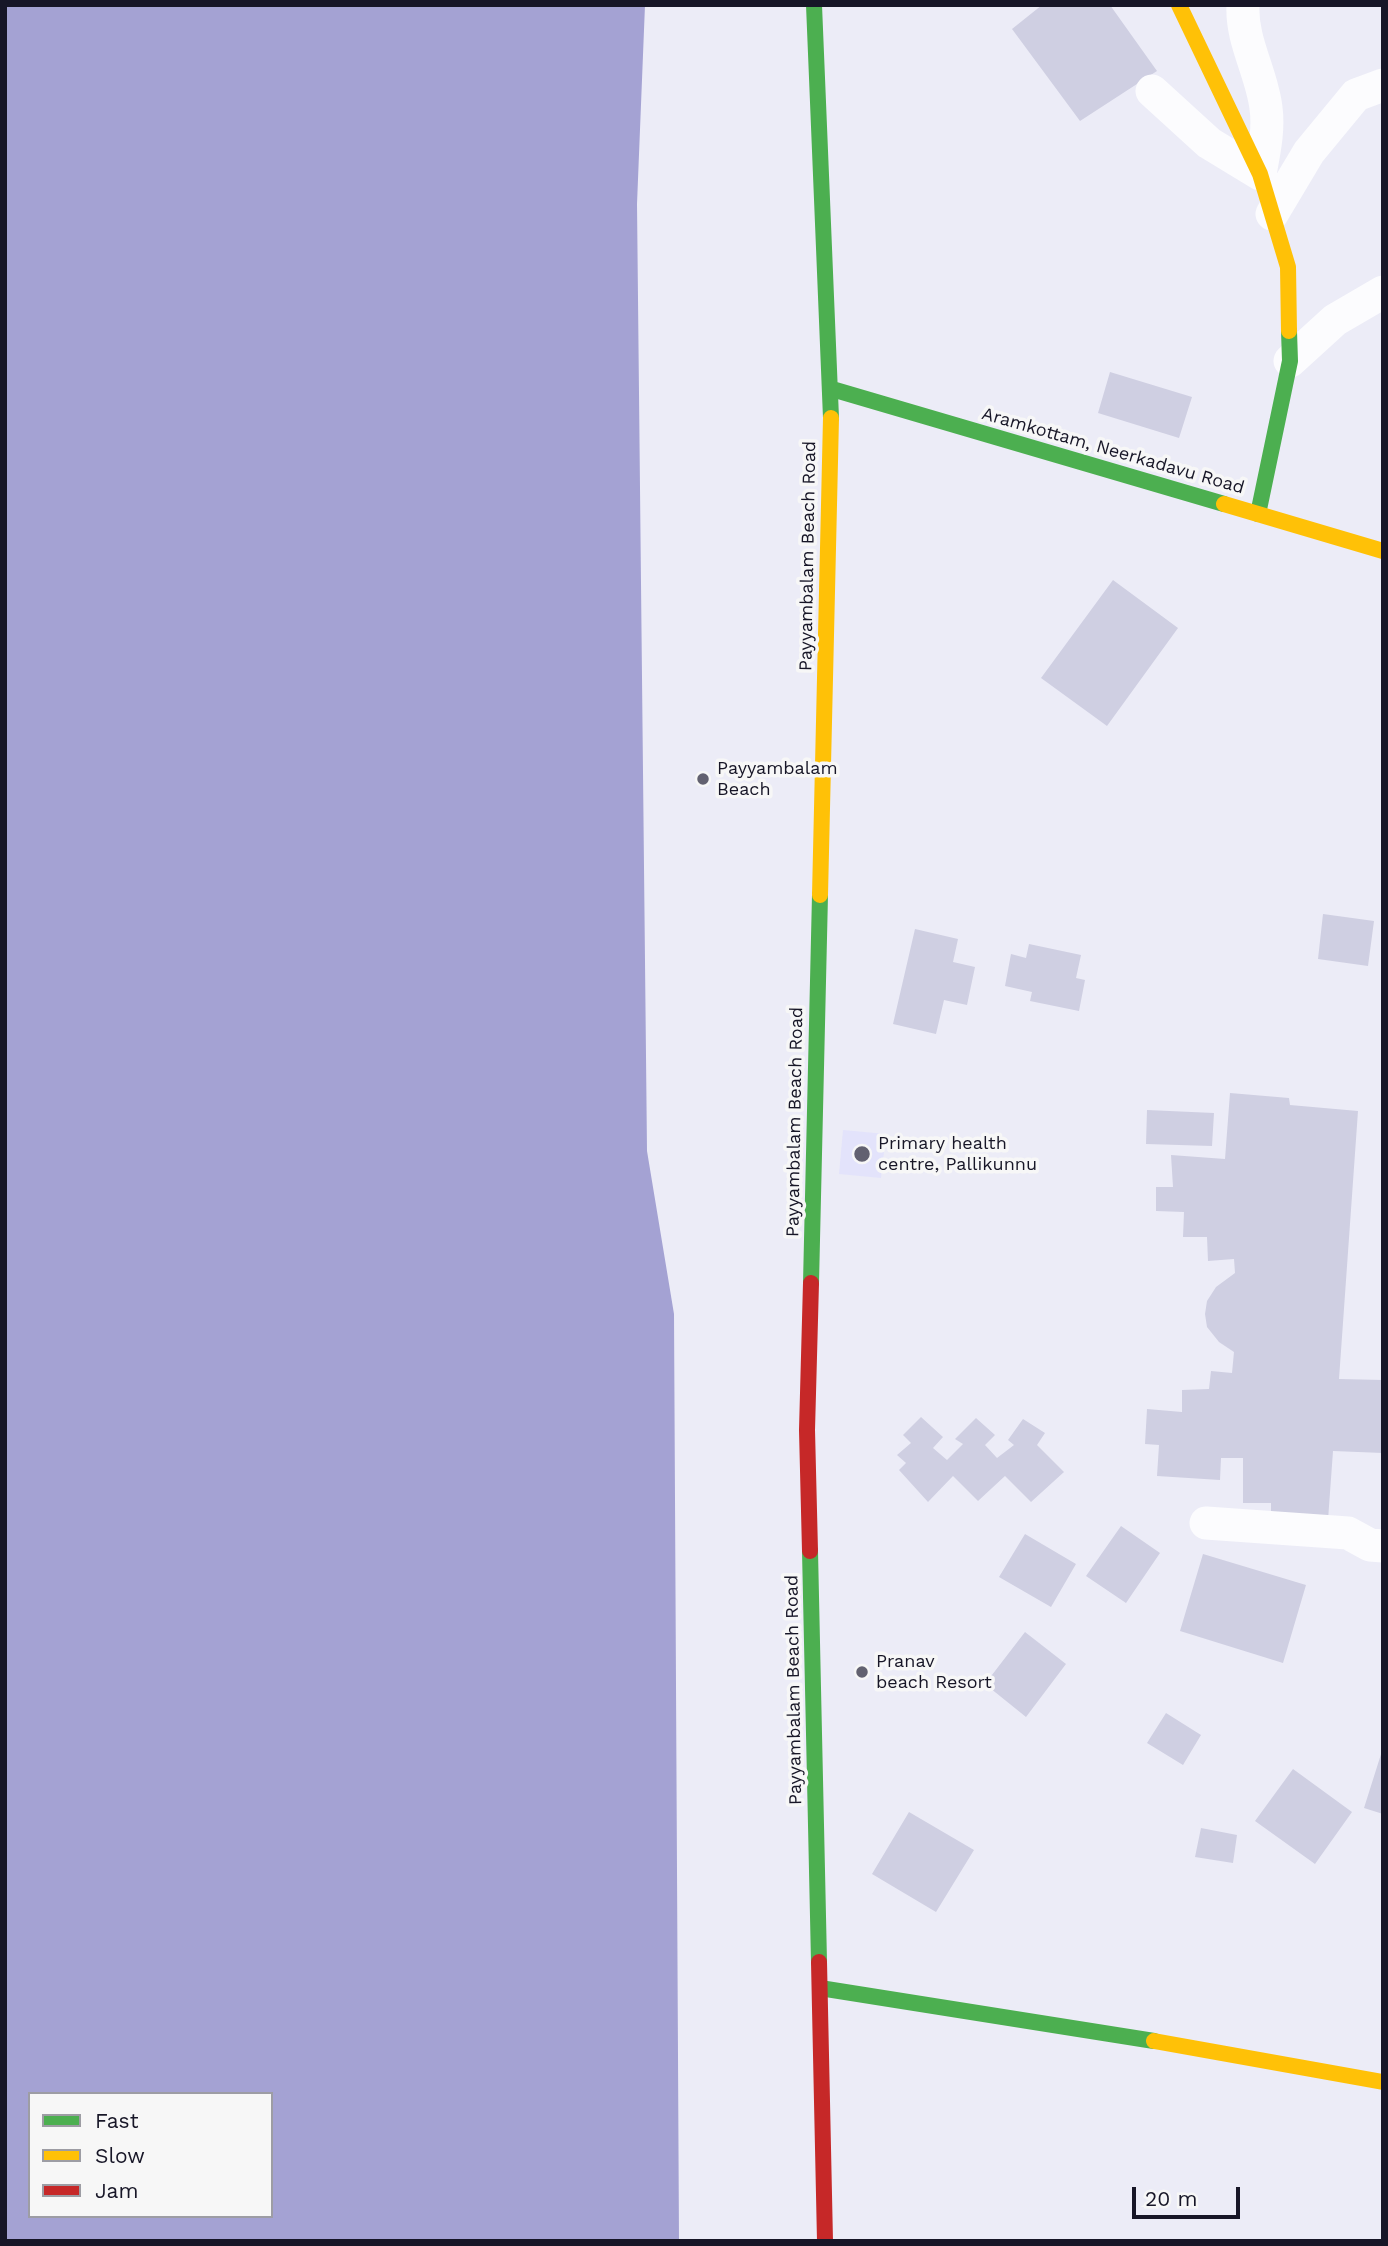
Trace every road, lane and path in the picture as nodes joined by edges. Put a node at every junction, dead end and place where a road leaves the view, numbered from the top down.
1 (814, 5) edge
2 (1179, 5) edge
3 (1243, 5) edge
4 (1383, 85) edge
5 (1152, 91) dead end
6 (1260, 174) junction
7 (1272, 214) junction
8 (1383, 292) edge
9 (1290, 361) junction
10 (832, 389) junction
11 (1258, 514) junction
12 (1383, 551) edge
13 (1206, 1523) dead end
14 (1383, 1546) edge
15 (820, 1988) junction
16 (1383, 2082) edge
17 (825, 2241) edge

1 - 10 main road, Payyambalam Beach Road
2 - 6 main road
3 - 6 street
4 - 7 street
5 - 6 street
6 - 7 main road
7 - 9 main road
8 - 9 street
9 - 11 main road
10 - 11 main road, Aramkottam, Neerkadavu Road
10 - 15 main road, Payyambalam Beach Road
11 - 12 main road, Aramkottam, Neerkadavu Road
13 - 14 street
15 - 16 main road
15 - 17 main road, Payyambalam Beach Road

